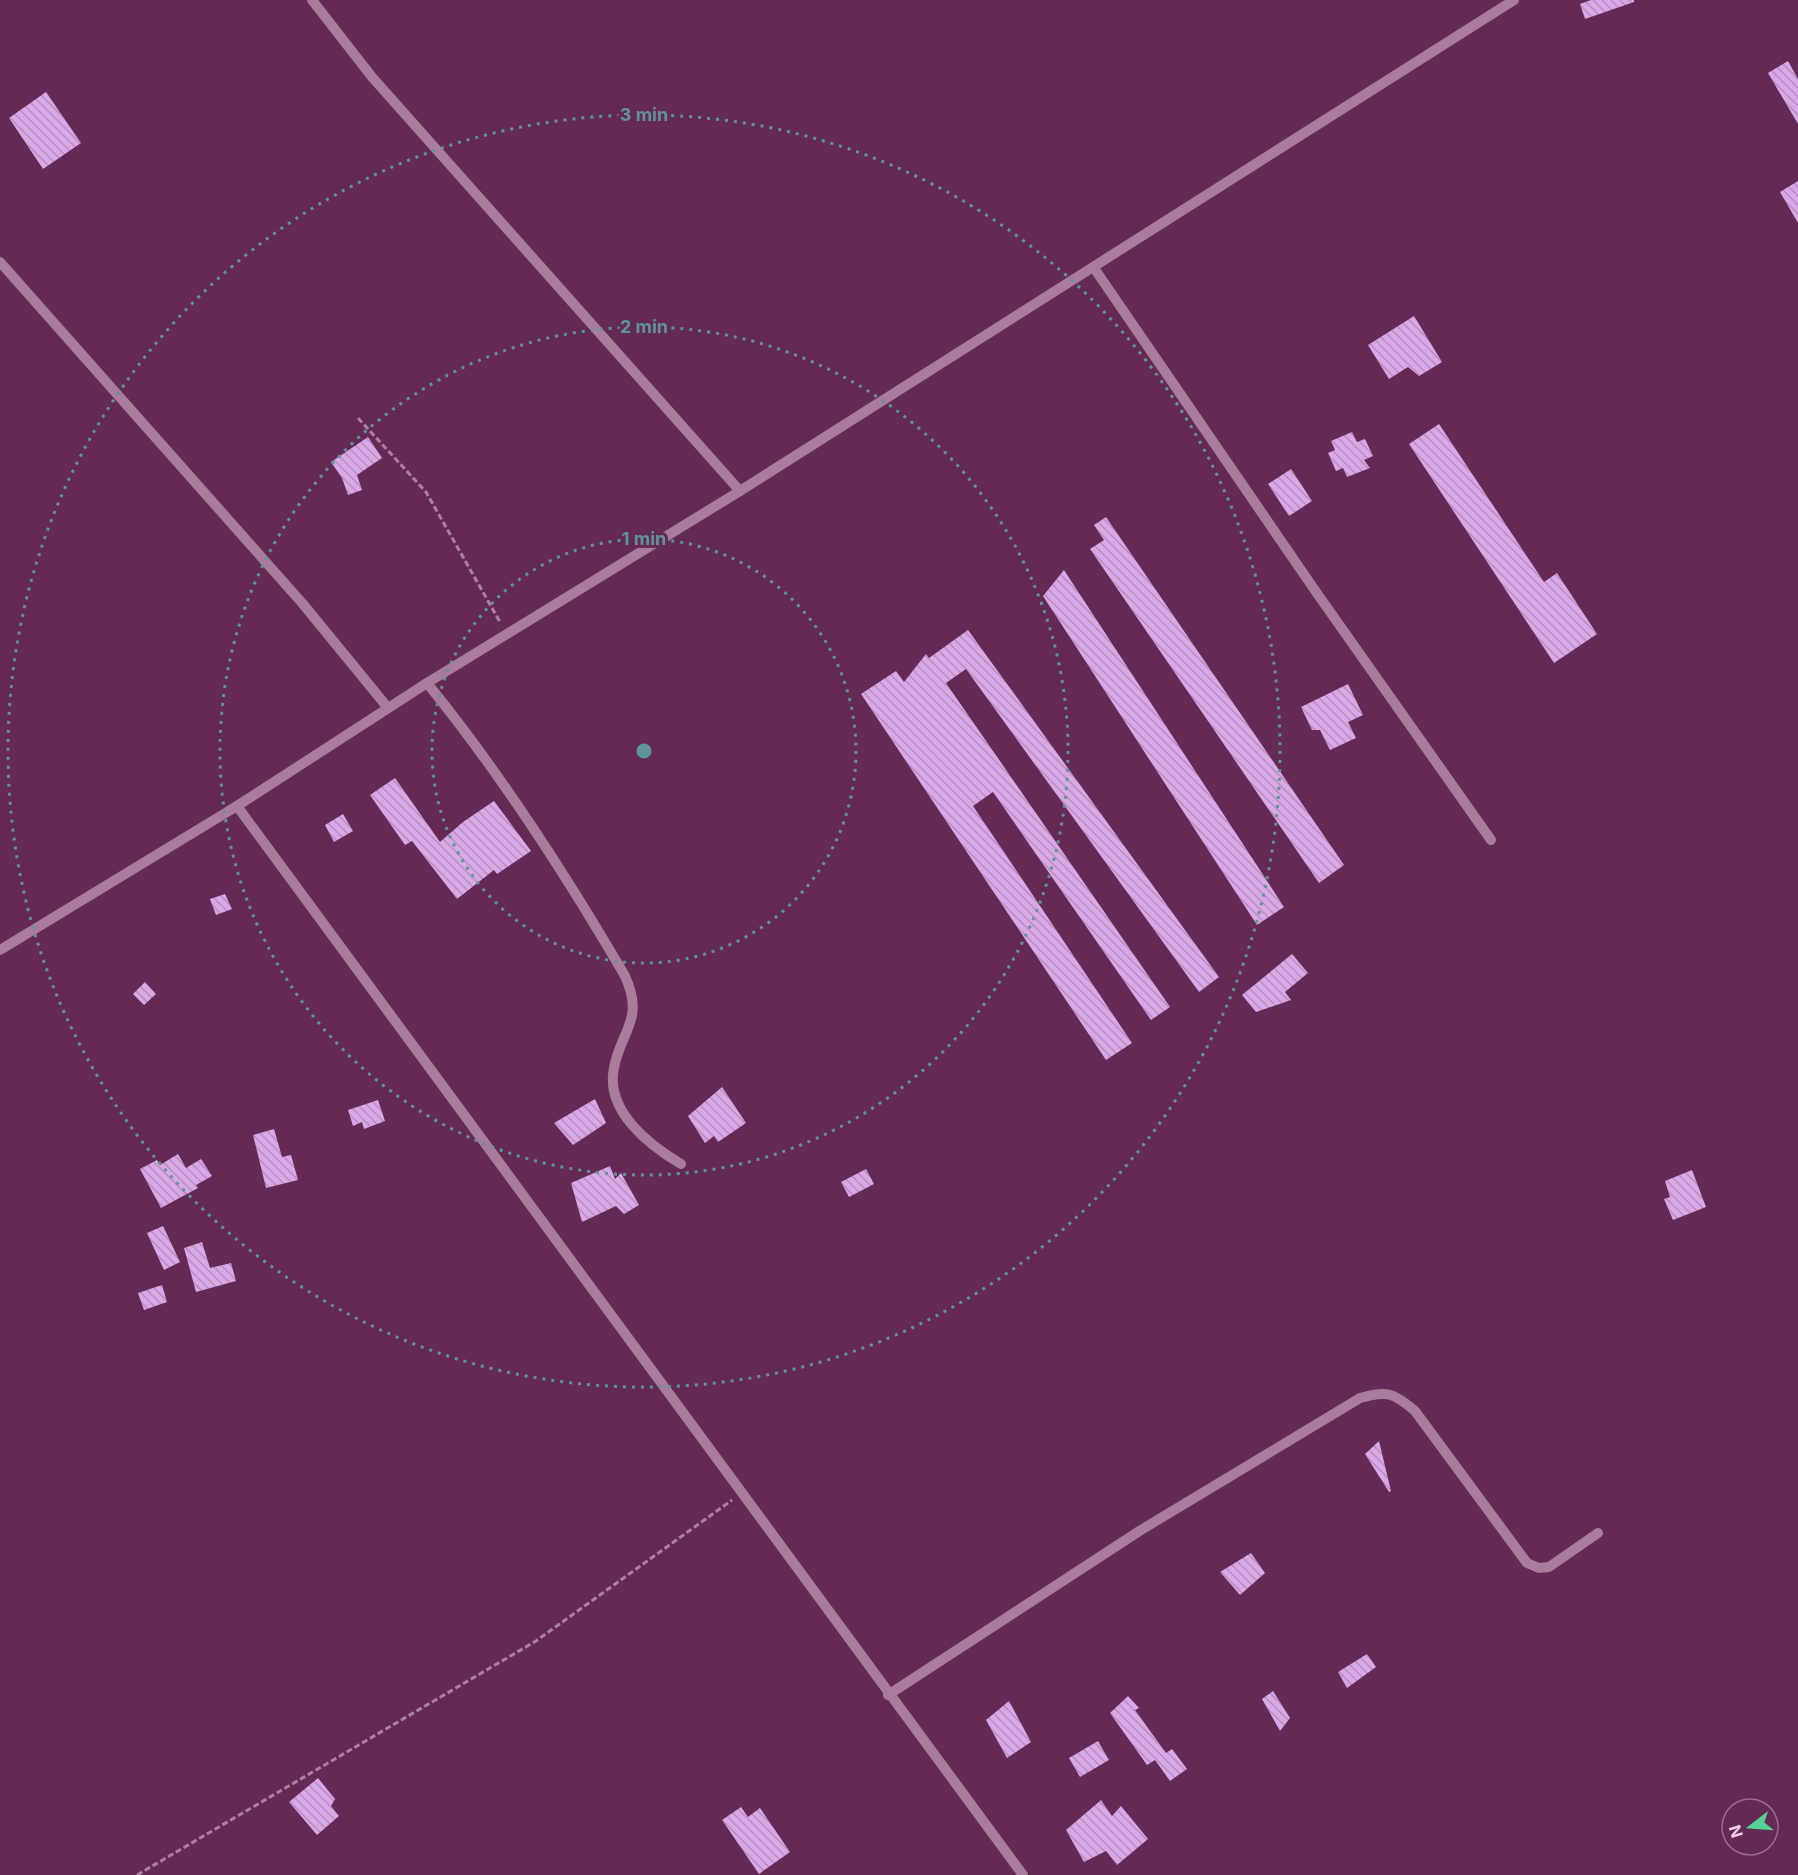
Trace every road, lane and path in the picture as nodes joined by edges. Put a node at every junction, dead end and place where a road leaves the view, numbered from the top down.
1 (312, 0) edge
2 (1514, 0) edge
3 (0, 262) edge
4 (1094, 268) junction
5 (358, 418) dead end
6 (740, 491) junction
7 (507, 634) junction
8 (427, 683) junction
9 (388, 708) junction
10 (237, 806) junction
11 (1491, 840) dead end
12 (0, 950) edge
13 (681, 1164) dead end
14 (741, 1494) junction
15 (1598, 1533) dead end
16 (888, 1695) junction
17 (137, 1875) edge
18 (1023, 1875) edge

1 - 6 street
2 - 4 street
3 - 9 street
4 - 6 street
4 - 11 street
5 - 7 path
6 - 7 street
7 - 8 street
8 - 9 street
8 - 13 street
9 - 10 street
10 - 12 street
10 - 14 street
14 - 16 street
14 - 17 path
15 - 16 street
16 - 18 street

